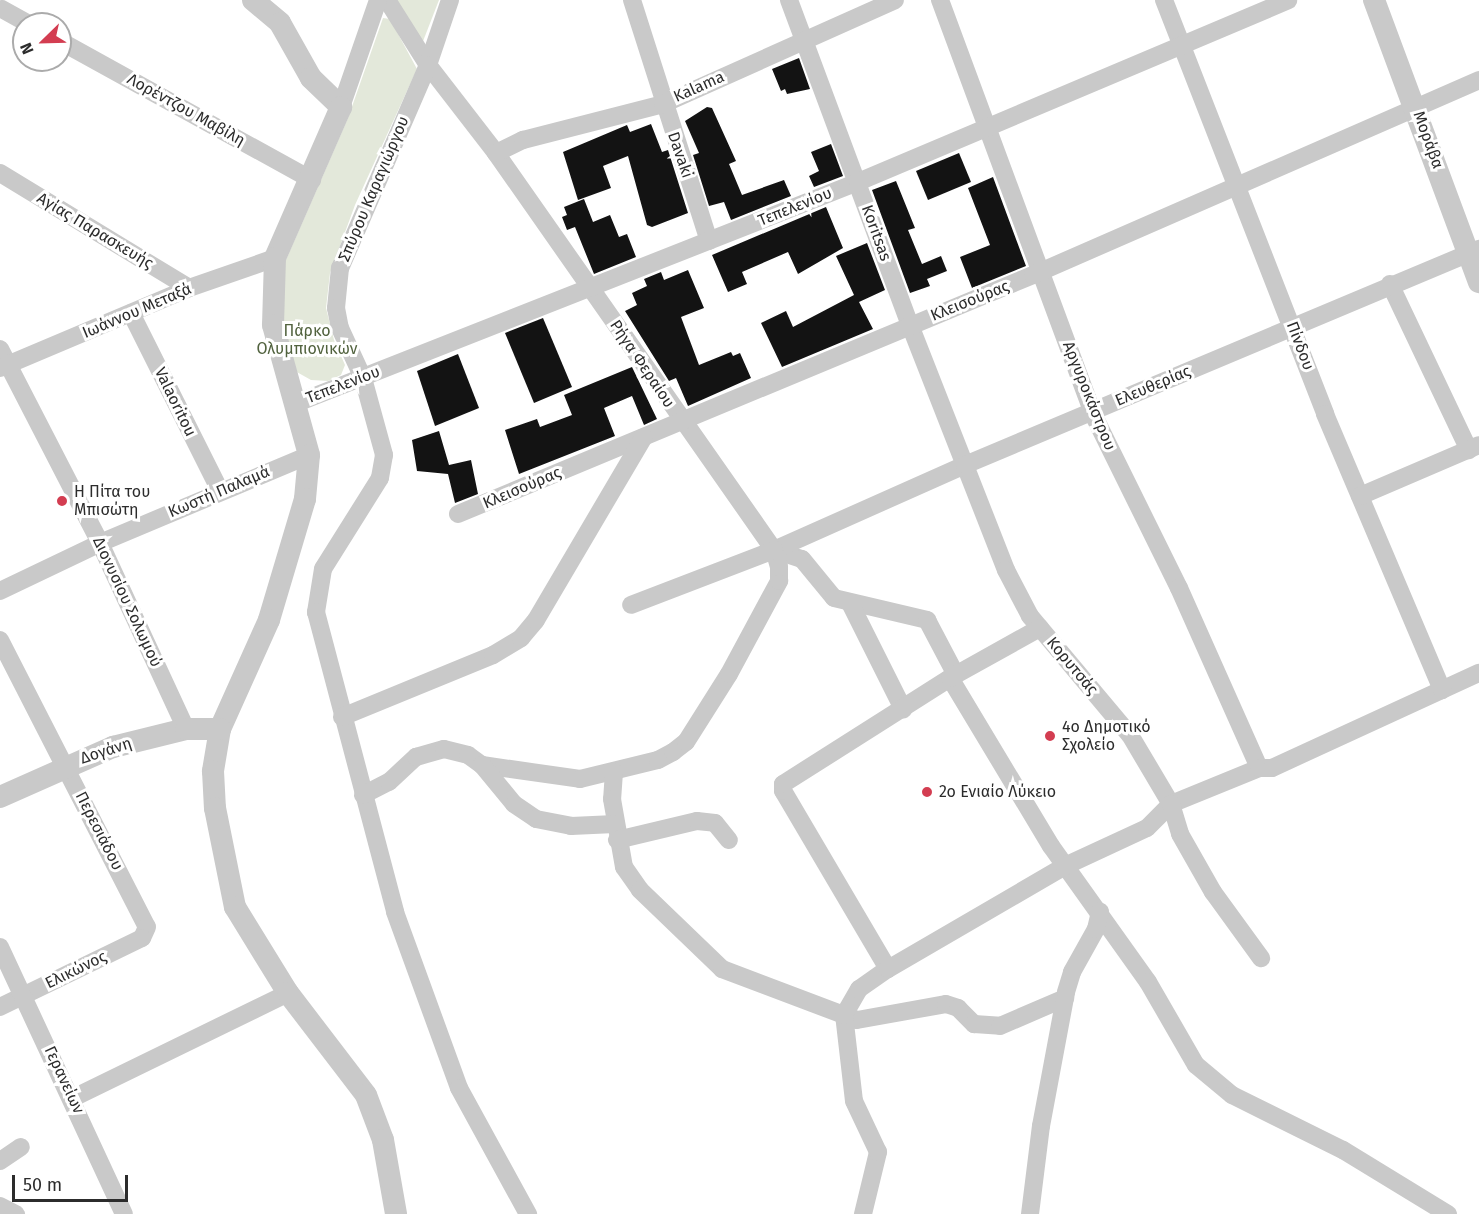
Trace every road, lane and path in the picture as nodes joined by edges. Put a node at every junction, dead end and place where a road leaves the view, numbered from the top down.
1 (253, 0) edge
2 (378, 0) edge
3 (387, 0) edge
4 (450, 0) edge
5 (632, 0) edge
6 (789, 0) edge
7 (895, 0) edge
8 (940, 0) edge
9 (1164, 0) edge
10 (1288, 0) edge
11 (1374, 0) edge
12 (804, 40) junction
13 (1182, 45) junction
14 (72, 48) edge
15 (428, 65) junction
16 (1479, 80) edge
17 (663, 104) junction
18 (341, 107) junction
19 (1416, 108) junction
20 (986, 129) junction
21 (496, 153) junction
22 (0, 173) edge
23 (312, 180) junction
24 (858, 182) junction
25 (1238, 186) junction
26 (710, 241) junction
27 (1474, 252) edge
28 (275, 258) junction
29 (1041, 270) junction
30 (1479, 282) edge
31 (1390, 284) junction
32 (591, 287) junction
33 (189, 288) junction
34 (131, 313) junction
35 (910, 325) junction
36 (1292, 327) junction
37 (3, 361) edge
38 (363, 378) junction
39 (297, 403) junction
40 (1092, 412) junction
41 (681, 420) junction
42 (644, 437) junction
43 (1474, 447) edge
44 (309, 455) junction
45 (965, 465) junction
46 (220, 491) junction
47 (1360, 496) junction
48 (458, 514) dead end
49 (100, 543) junction
50 (774, 550) junction
51 (0, 591) edge
52 (850, 603) junction
53 (631, 605) dead end
54 (1040, 628) junction
55 (0, 640) edge
56 (1479, 673) edge
57 (953, 676) junction
58 (1443, 690) junction
59 (903, 709) junction
60 (342, 717) junction
61 (186, 729) junction
62 (220, 729) junction
63 (66, 765) junction
64 (482, 765) junction
65 (1266, 768) junction
66 (614, 772) junction
67 (363, 795) junction
68 (0, 797) edge
69 (1171, 804) junction
70 (616, 832) junction
71 (729, 840) dead end
72 (1065, 866) junction
73 (1100, 911) junction
74 (147, 927) joint
75 (0, 947) edge
76 (1261, 958) dead end
77 (888, 969) junction
78 (288, 993) junction
79 (24, 996) junction
80 (1065, 998) junction
81 (0, 1008) edge
82 (844, 1015) junction
83 (73, 1098) junction
84 (21, 1147) dead end
85 (0, 1161) edge
86 (0, 1206) edge
87 (16, 1214) edge
88 (124, 1214) edge
89 (396, 1214) edge
90 (528, 1214) edge
91 (863, 1214) edge
92 (1030, 1214) edge
93 (1448, 1214) edge

1 - 18 street
2 - 18 street
3 - 15 street, Ρήγα Φεραίου
4 - 15 street, Σπύρου Καραγιώργου
5 - 17 street, Davaki
6 - 12 street, Koritsas
7 - 12 street, Kalama
8 - 20 street, Αργυροκάστρου
9 - 13 street, Πίνδου
10 - 13 street, Τεπελενίου
11 - 19 street, Μοράβα
12 - 17 street, Kalama
12 - 24 street, Koritsas
13 - 20 street, Τεπελενίου
13 - 25 street, Πίνδου
14 - 23 street, Λορέντζου Μαβίλη
15 - 21 street, Ρήγα Φεραίου
15 - 38 street, Σπύρου Καραγιώργου
16 - 19 street, Κλεισούρας
17 - 21 street, Kalama
17 - 26 street, Davaki
18 - 23 street
19 - 25 street, Κλεισούρας
19 - 27 street, Μοράβα
20 - 24 street, Τεπελενίου
20 - 29 street, Αργυροκάστρου
21 - 32 street, Ρήγα Φεραίου
22 - 33 street, Αγίας Παρασκευής
23 - 28 street
24 - 26 street, Τεπελενίου
24 - 35 street, Koritsas
25 - 29 street, Κλεισούρας
25 - 36 street, Πίνδου
26 - 32 street, Τεπελενίου
27 - 30 street, Μοράβα
27 - 31 street, Ελευθερίας
28 - 33 street, Ιωάννου Μεταξά
28 - 39 street
29 - 35 street, Κλεισούρας
29 - 40 street, Αργυροκάστρου
31 - 36 street, Ελευθερίας
31 - 43 street
32 - 38 street, Τεπελενίου
32 - 41 street, Ρήγα Φεραίου
33 - 34 street, Ιωάννου Μεταξά
34 - 37 street, Ιωάννου Μεταξά
34 - 46 street, Valaoritou
35 - 41 street, Κλεισούρας
35 - 45 street, Koritsas
36 - 40 street, Ελευθερίας
36 - 47 street, Πίνδου
37 - 49 street, Διονυσίου Σολωμού
38 - 39 street, Τεπελενίου
38 - 60 street, Σπύρου Καραγιώργου
39 - 44 street
40 - 45 street, Ελευθερίας
40 - 65 street, Αργυροκάστρου
41 - 42 street, Κλεισούρας
41 - 50 street, Ρήγα Φεραίου
42 - 48 street, Κλεισούρας
42 - 60 street
43 - 47 street
44 - 46 street, Κωστή Παλαμά
44 - 62 street
45 - 50 street, Ελευθερίας
45 - 54 street, Κορυτσάς
46 - 49 street, Κωστή Παλαμά
47 - 58 street, Πίνδου
49 - 51 street, Κωστή Παλαμά
49 - 61 street, Διονυσίου Σολωμού
50 - 52 street
50 - 53 street, Ελευθερίας
50 - 66 street
52 - 57 street
52 - 59 street
54 - 57 street
54 - 69 street, Κορυτσάς
55 - 63 street, Περεσιάδου
56 - 58 street
57 - 59 street
57 - 72 street
58 - 65 street
59 - 77 street
60 - 67 street, Σπύρου Καραγιώργου
61 - 62 street, Δογάνη
61 - 63 street, Δογάνη
62 - 78 street
63 - 68 street, Δογάνη
63 - 74 street, Περεσιάδου
64 - 66 street
64 - 67 street
64 - 70 street
65 - 69 street
66 - 70 street
67 - 90 street, Σπύρου Καραγιώργου
69 - 72 street
69 - 76 street, Κορυτσάς
70 - 71 street
70 - 82 street
72 - 73 street
72 - 77 street
73 - 80 street
73 - 93 street
74 - 79 street, Ελικώνος
75 - 79 street, Γερανείων
77 - 82 street
78 - 83 street
78 - 89 street
79 - 81 street, Ελικώνος
79 - 83 street, Γερανείων
80 - 82 street
80 - 92 street
82 - 91 street
83 - 88 street, Γερανείων
84 - 85 street
86 - 87 street

